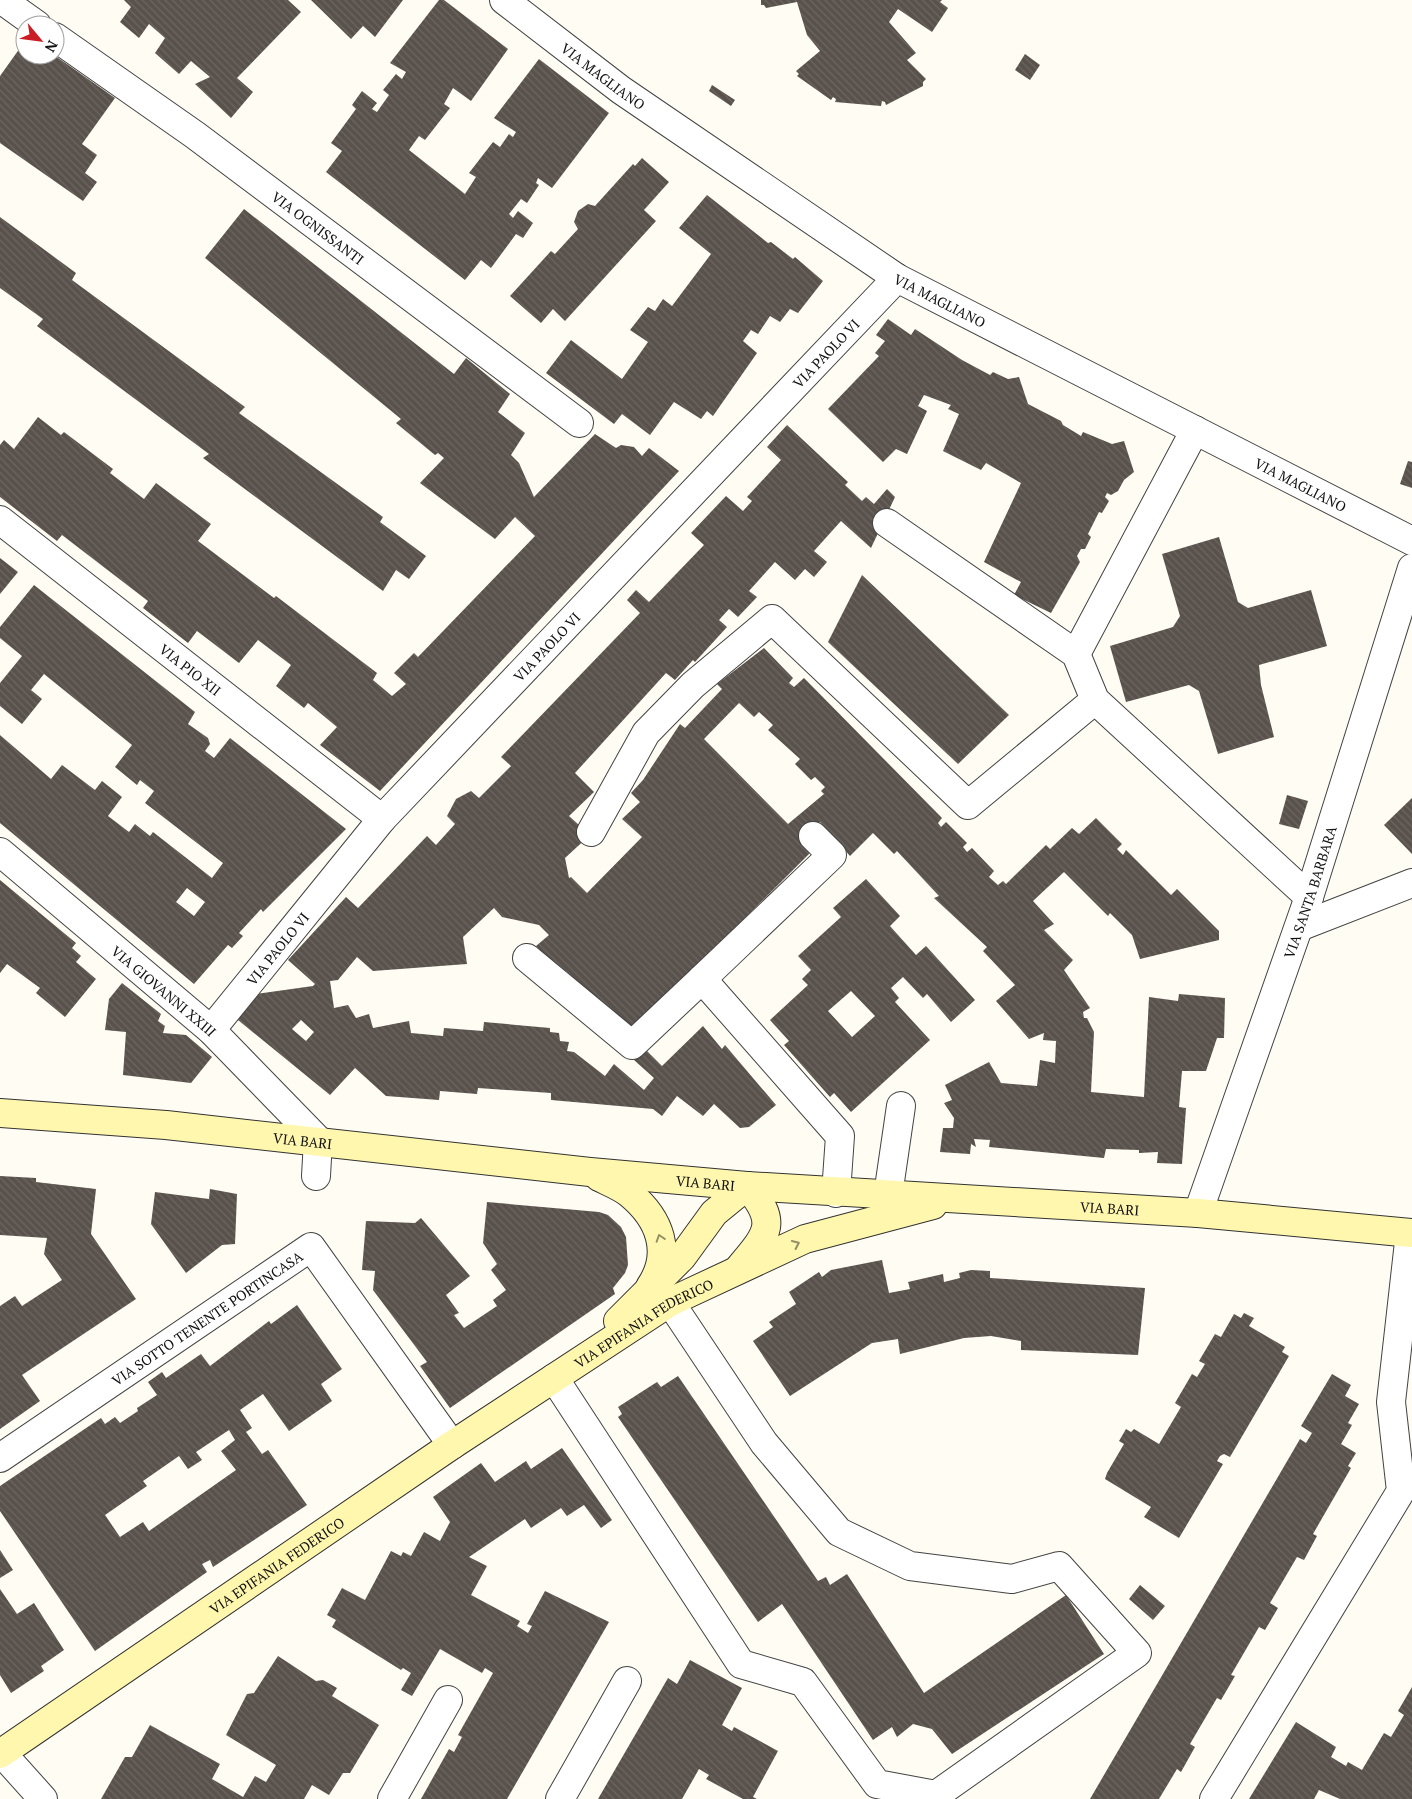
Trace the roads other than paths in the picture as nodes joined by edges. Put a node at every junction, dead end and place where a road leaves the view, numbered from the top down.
1 (2, 0) edge
2 (504, 0) edge
3 (23, 15) edge
4 (65, 44) edge
5 (897, 278) junction
6 (579, 423) dead end
7 (1195, 430) junction
8 (0, 520) edge
9 (887, 523) dead end
10 (1412, 541) edge
11 (1412, 568) edge
12 (1076, 654) junction
13 (1095, 700) junction
14 (382, 819) junction
15 (592, 832) dead end
16 (813, 836) dead end
17 (0, 852) edge
18 (1412, 883) edge
19 (1309, 897) junction
20 (1299, 927) junction
21 (527, 958) dead end
22 (702, 979) junction
23 (211, 1030) junction
24 (901, 1106) dead end
25 (0, 1113) edge
26 (318, 1140) junction
27 (590, 1172) junction
28 (316, 1176) dead end
29 (747, 1186) junction
30 (836, 1192) junction
31 (888, 1195) junction
32 (959, 1198) junction
33 (1198, 1213) junction
34 (1411, 1233) edge
35 (736, 1272) junction
36 (642, 1298) junction
37 (670, 1302) junction
38 (554, 1378) junction
39 (452, 1445) junction
40 (0, 1458) edge
41 (627, 1681) dead end
42 (448, 1700) dead end
43 (0, 1753) edge
44 (43, 1799) edge
45 (392, 1799) edge
46 (560, 1799) edge
47 (1214, 1799) edge

1 - 3 street
2 - 5 street, VIA MAGLIANO
4 - 6 street, VIA OGNISSANTI
5 - 7 street, VIA MAGLIANO
5 - 14 street, VIA PAOLO VI
7 - 10 street, VIA MAGLIANO
7 - 12 street
8 - 14 street, VIA PIO XII
9 - 12 street
11 - 19 street, VIA SANTA BARBARA
12 - 13 street
13 - 15 street
13 - 19 street
14 - 23 street, VIA PAOLO VI
16 - 22 street
17 - 23 street, VIA GIOVANNI XXIII
18 - 20 street
19 - 20 street, VIA SANTA BARBARA
20 - 33 street, VIA SANTA BARBARA
21 - 22 street
22 - 30 street
23 - 26 street, VIA GIOVANNI XXIII
24 - 31 street
25 - 26 main road, VIA BARI
26 - 27 main road, VIA BARI
26 - 28 street
27 - 29 main road, VIA BARI
36 -> 27 main road
29 - 30 main road, VIA BARI
29 - 35 main road
29 - 36 main road
30 - 31 main road, VIA BARI
31 - 32 main road, VIA BARI
32 - 33 main road, VIA BARI
35 -> 32 main road, VIA EPIFANIA FEDERICO
33 - 34 main road, VIA BARI
34 - 47 street
35 - 37 main road, VIA EPIFANIA FEDERICO
36 - 38 main road, VIA EPIFANIA FEDERICO
37 - 38 main road, VIA EPIFANIA FEDERICO
37 - 38 street
38 - 39 main road, VIA EPIFANIA FEDERICO
39 - 40 street, VIA SOTTO TENENTE PORTINCASA
39 - 43 main road, VIA EPIFANIA FEDERICO
41 - 46 street
42 - 45 street
43 - 44 street

